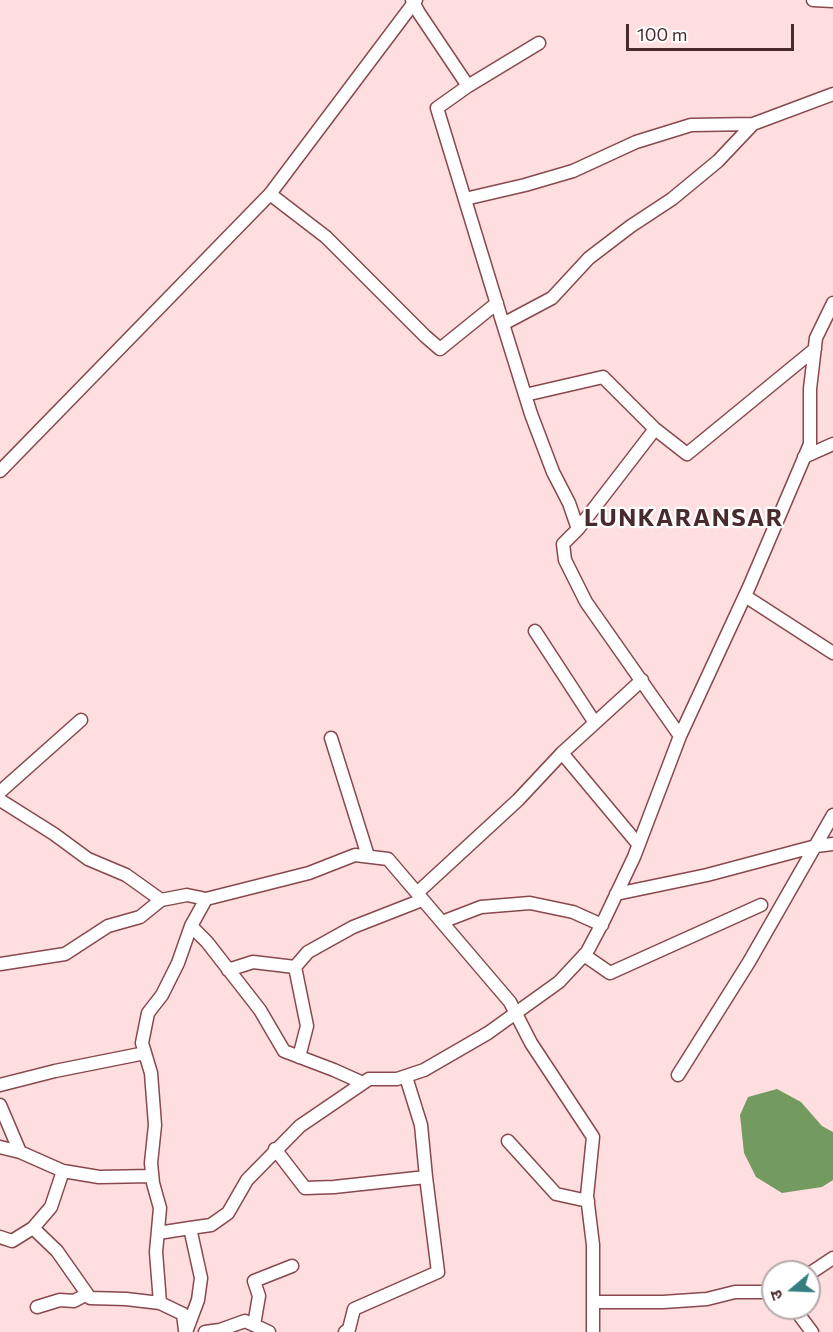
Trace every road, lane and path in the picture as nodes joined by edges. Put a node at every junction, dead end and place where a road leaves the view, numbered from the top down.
1 (813, 0) edge
2 (414, 1) edge
3 (833, 1) edge
4 (539, 43) dead end
5 (468, 86) junction
6 (833, 94) edge
7 (753, 124) junction
8 (270, 194) junction
9 (465, 199) junction
10 (497, 303) junction
11 (833, 303) edge
12 (503, 324) junction
13 (815, 349) junction
14 (525, 395) junction
15 (656, 429) junction
16 (833, 444) edge
17 (804, 457) junction
18 (0, 471) edge
19 (578, 529) junction
20 (745, 596) junction
21 (535, 631) dead end
22 (833, 653) edge
23 (642, 680) junction
24 (81, 720) dead end
25 (595, 723) junction
26 (680, 736) junction
27 (331, 738) dead end
28 (562, 753) junction
29 (0, 792) edge
30 (0, 800) edge
31 (833, 815) edge
32 (638, 844) junction
33 (833, 844) edge
34 (816, 846) junction
35 (368, 856) junction
36 (616, 894) junction
37 (419, 897) junction
38 (206, 899) junction
39 (161, 900) junction
40 (761, 905) dead end
41 (442, 922) junction
42 (602, 925) junction
43 (191, 926) junction
44 (584, 955) junction
45 (0, 964) edge
46 (295, 967) junction
47 (228, 970) junction
48 (516, 1013) junction
49 (145, 1053) junction
50 (299, 1057) junction
51 (678, 1076) dead end
52 (406, 1077) junction
53 (363, 1083) junction
54 (0, 1085) edge
55 (0, 1105) edge
56 (508, 1141) dead end
57 (0, 1147) edge
58 (275, 1149) junction
59 (20, 1152) junction
60 (63, 1171) junction
61 (152, 1176) junction
62 (426, 1177) junction
63 (588, 1201) junction
64 (33, 1228) junction
65 (190, 1228) junction
66 (158, 1233) junction
67 (0, 1237) edge
68 (292, 1266) dead end
69 (761, 1292) edge
70 (87, 1294) junction
71 (593, 1302) junction
72 (160, 1303) junction
73 (38, 1307) dead end
74 (254, 1325) junction
75 (186, 1332) edge
76 (205, 1332) edge
77 (269, 1332) edge
78 (345, 1332) edge
79 (592, 1332) edge

1 - 3 street
2 - 5 street
2 - 8 street
4 - 5 street
5 - 9 street
6 - 7 street
7 - 9 street
7 - 12 street
8 - 10 street
8 - 18 street
9 - 10 street
10 - 12 street
11 - 13 street
12 - 14 street
13 - 15 street
13 - 17 street
14 - 15 street
14 - 19 street
15 - 19 street
16 - 17 street
17 - 20 street
19 - 23 street
20 - 22 street
20 - 26 street
21 - 25 street
23 - 25 street
23 - 26 street
24 - 29 street
25 - 28 street
26 - 32 street
27 - 35 street
28 - 32 street
28 - 37 street
30 - 39 street
31 - 34 street
32 - 36 street
33 - 34 street
34 - 36 street
34 - 51 street
35 - 37 street
35 - 38 street
36 - 42 street
37 - 41 street
37 - 46 street
38 - 39 street
38 - 43 street
39 - 45 street
40 - 44 street
41 - 42 street
41 - 48 street
42 - 44 street
43 - 47 street
43 - 49 street
44 - 48 street
46 - 47 street
46 - 50 street
47 - 50 street
48 - 52 street
48 - 63 street
49 - 54 street
49 - 61 street
50 - 53 street
52 - 53 street
52 - 62 street
53 - 58 street
55 - 59 street
56 - 63 street
57 - 59 street
58 - 62 street
58 - 65 street
59 - 60 street
60 - 61 street
60 - 64 street
61 - 66 street
62 - 78 street
63 - 71 street
64 - 67 street
64 - 70 street
65 - 66 street
65 - 75 street
66 - 72 street
68 - 74 street
69 - 71 street
70 - 72 street
70 - 73 street
71 - 79 street
72 - 75 street
74 - 76 street
74 - 77 street

